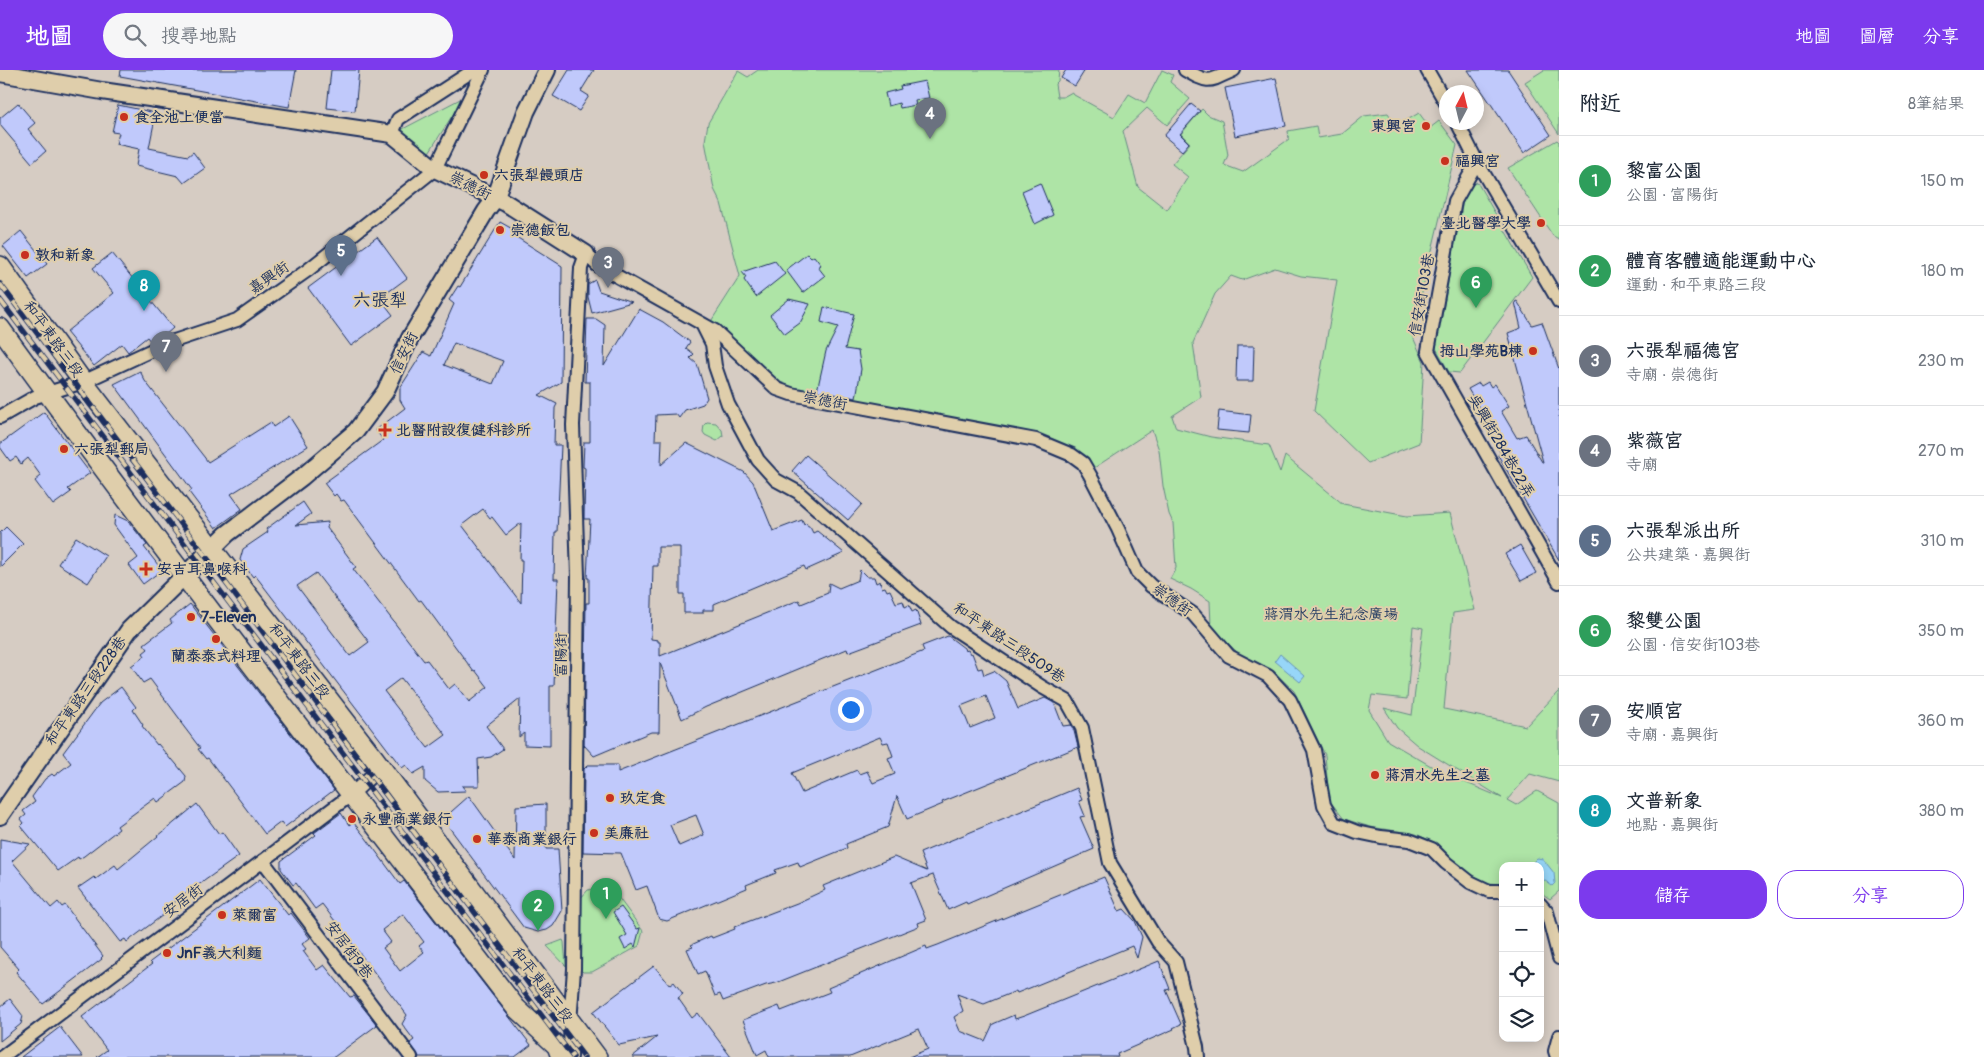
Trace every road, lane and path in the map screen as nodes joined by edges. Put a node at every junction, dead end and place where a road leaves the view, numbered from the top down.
1 (474, 70) edge
2 (484, 70) edge
3 (547, 70) edge
4 (1185, 70) edge
5 (1234, 70) edge
6 (1427, 70) edge
7 (0, 73) edge
8 (1439, 91) edge
9 (1461, 130) edge
10 (392, 134) junction
11 (1477, 162) junction
12 (435, 169) junction
13 (495, 199) junction
14 (586, 254) junction
15 (0, 266) edge
16 (1559, 302) edge
17 (703, 326) junction
18 (0, 328) edge
19 (1435, 363) joint
20 (84, 382) junction
21 (47, 392) junction
22 (0, 417) edge
23 (213, 548) junction
24 (1558, 575) edge
25 (183, 576) junction
26 (380, 767) junction
27 (352, 794) junction
28 (0, 816) edge
29 (263, 862) junction
30 (1499, 891) edge
31 (1543, 907) edge
32 (1559, 958) edge
33 (570, 1023) junction
34 (1559, 1036) edge
35 (559, 1054) edge
36 (2, 1057) edge
37 (411, 1057) edge
38 (597, 1057) edge
39 (1198, 1057) edge
40 (1557, 1057) edge

1 - 10 street
2 - 12 street, 嘉興街
3 - 13 street, 信安街
4 - 5 street
6 - 8 street
7 - 10 street
9 - 11 street
10 - 12 street, 崇德街
11 - 16 street
11 - 19 street, 信安街103巷
12 - 13 street, 崇德街
12 - 20 street, 嘉興街
13 - 14 street, 崇德街
13 - 23 street, 信安街
14 - 17 street, 崇德街
14 - 33 street, 富陽街
15 - 20 main road, 和平東路三段
17 - 30 street, 崇德街
17 - 39 street, 和平東路三段509巷
18 - 21 main road, 和平東路三段
19 - 24 street, 吳興街284巷22弄
20 - 21 street, 嘉興街
20 - 23 main road, 和平東路三段
21 - 22 street, 嘉興街
21 - 25 main road, 和平東路三段
23 - 25 street, 信安街
23 - 26 main road, 和平東路三段
25 - 27 main road, 和平東路三段
25 - 28 street, 和平東路三段228巷
26 - 27 street, 安居街
26 - 33 main road, 和平東路三段
27 - 29 street, 安居街
27 - 35 main road, 和平東路三段
29 - 36 street, 安居街
29 - 37 street, 安居街9巷
31 - 32 street
33 - 35 street
33 - 35 street, 富陽街
33 - 38 main road, 和平東路三段
34 - 40 street

